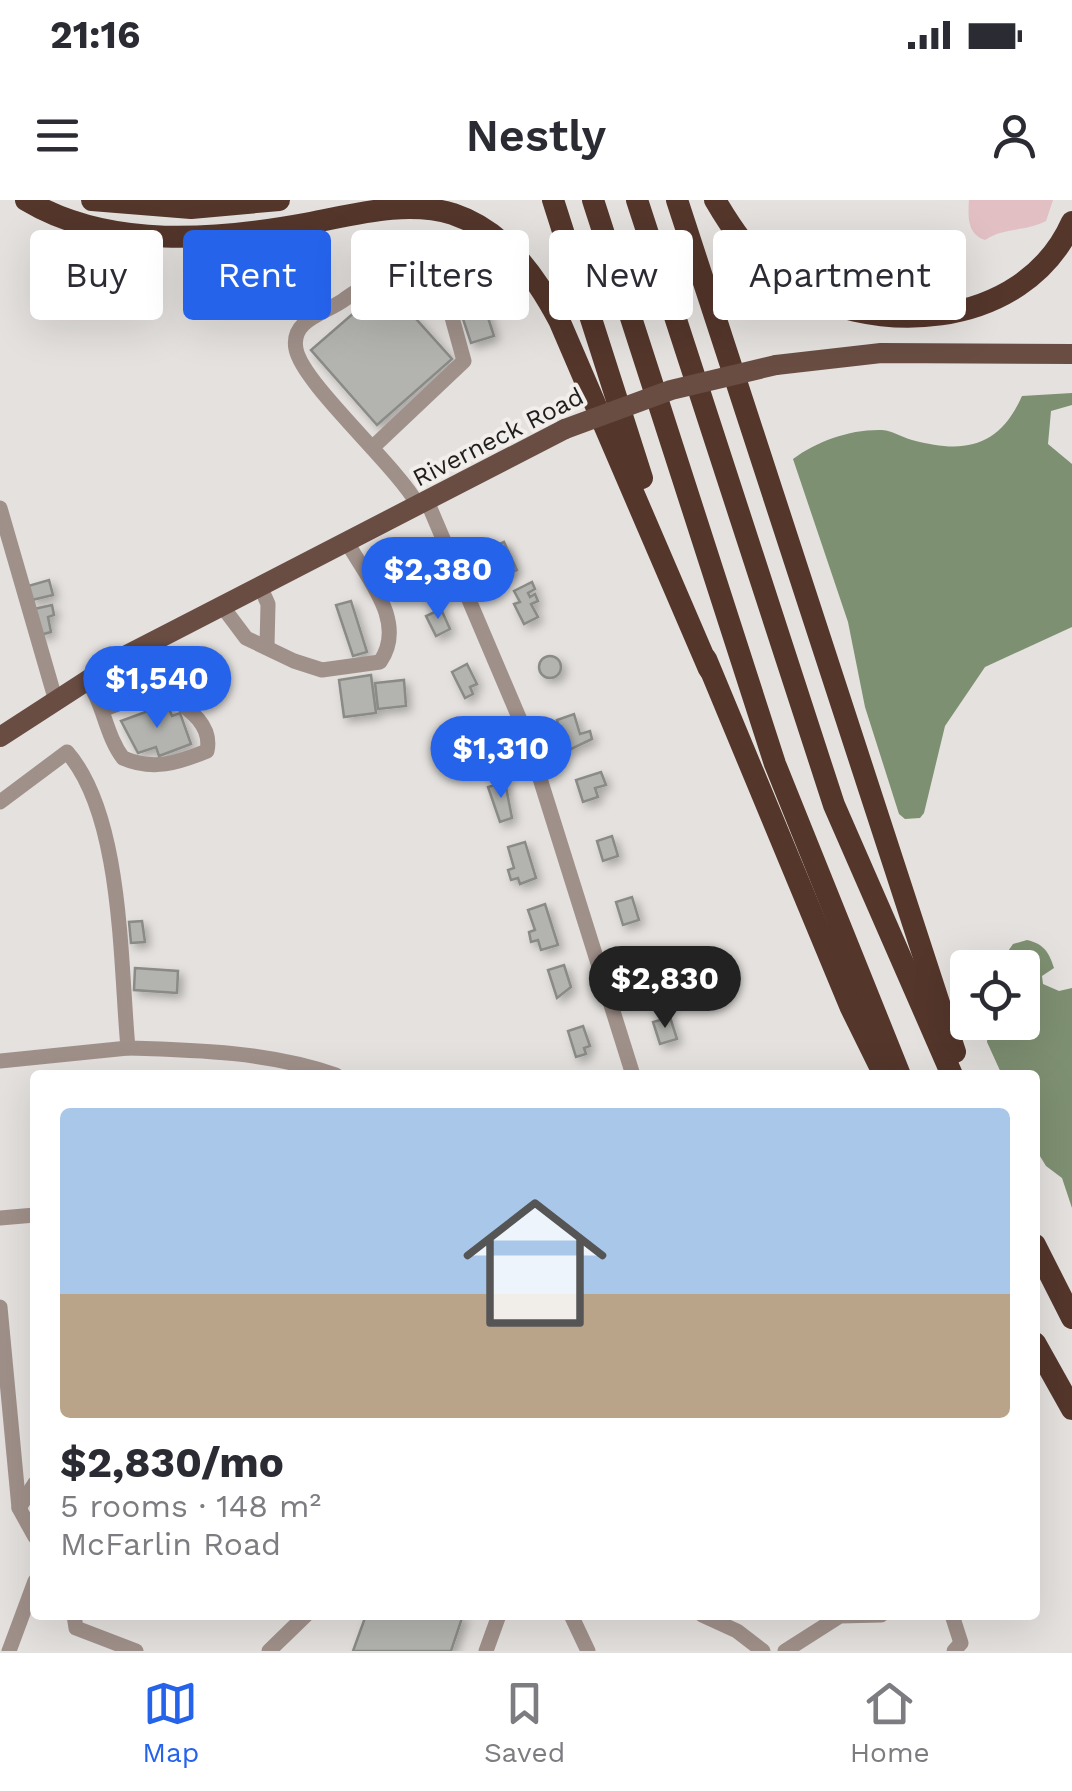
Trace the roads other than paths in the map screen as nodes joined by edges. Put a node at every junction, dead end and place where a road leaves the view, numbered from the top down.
1 (26, 200) edge
2 (92, 200) edge
3 (279, 200) edge
4 (553, 200) edge
5 (593, 200) edge
6 (637, 200) edge
7 (677, 200) edge
8 (715, 200) edge
9 (1072, 222) edge
10 (351, 303) edge
11 (452, 320) edge
12 (1072, 354) edge
13 (372, 448) junction
14 (422, 503) junction
15 (0, 508) edge
16 (347, 542) junction
17 (6, 556) edge
18 (260, 586) junction
19 (222, 606) junction
20 (267, 646) junction
21 (138, 649) junction
22 (710, 669) junction
23 (86, 679) junction
24 (161, 688) junction
25 (54, 698) junction
26 (102, 710) junction
27 (0, 737) edge
28 (0, 802) edge
29 (128, 1048) junction
30 (0, 1061) edge
31 (322, 1070) edge
32 (631, 1070) edge
33 (881, 1070) edge
34 (898, 1070) edge
35 (950, 1070) edge
36 (960, 1070) edge
37 (30, 1215) edge
38 (0, 1218) edge
39 (1040, 1255) edge
40 (0, 1307) edge
41 (1072, 1318) edge
42 (1040, 1352) edge
43 (1072, 1408) edge
44 (30, 1491) edge
45 (19, 1508) junction
46 (30, 1528) edge
47 (30, 1592) edge
48 (75, 1620) edge
49 (301, 1620) edge
50 (497, 1620) edge
51 (573, 1620) edge
52 (713, 1620) edge
53 (834, 1620) edge
54 (954, 1620) edge
55 (6, 1646) edge
56 (136, 1651) edge
57 (268, 1651) edge
58 (486, 1651) edge
59 (588, 1651) edge
60 (763, 1651) edge
61 (785, 1651) edge
62 (954, 1651) edge

1 - 22 highway
2 - 3 highway
4 - 22 highway
5 - 34 highway
6 - 35 highway
7 - 36 highway
8 - 9 highway
10 - 13 street
11 - 13 street
12 - 14 main road, Riverneck Road, bridge
13 - 14 street
14 - 16 main road, Riverneck Road
14 - 32 street
15 - 17 street
16 - 18 main road, Riverneck Road
16 - 20 street
17 - 25 street
18 - 19 main road, Riverneck Road
18 - 20 street
19 - 20 street
19 - 21 main road, Riverneck Road
21 - 23 main road, Riverneck Road
21 - 24 street
22 - 33 highway
23 - 25 main road, Riverneck Road
23 - 26 street
24 - 26 street
24 - 26 street
25 - 27 main road, Riverneck Road
28 - 29 street
29 - 30 street
29 - 31 street
37 - 38 street
39 - 41 highway
40 - 45 street
42 - 43 highway
44 - 45 street
45 - 46 street
47 - 55 street
48 - 56 street
49 - 57 street
50 - 58 street
51 - 59 street
52 - 60 street
53 - 61 street
54 - 62 street

